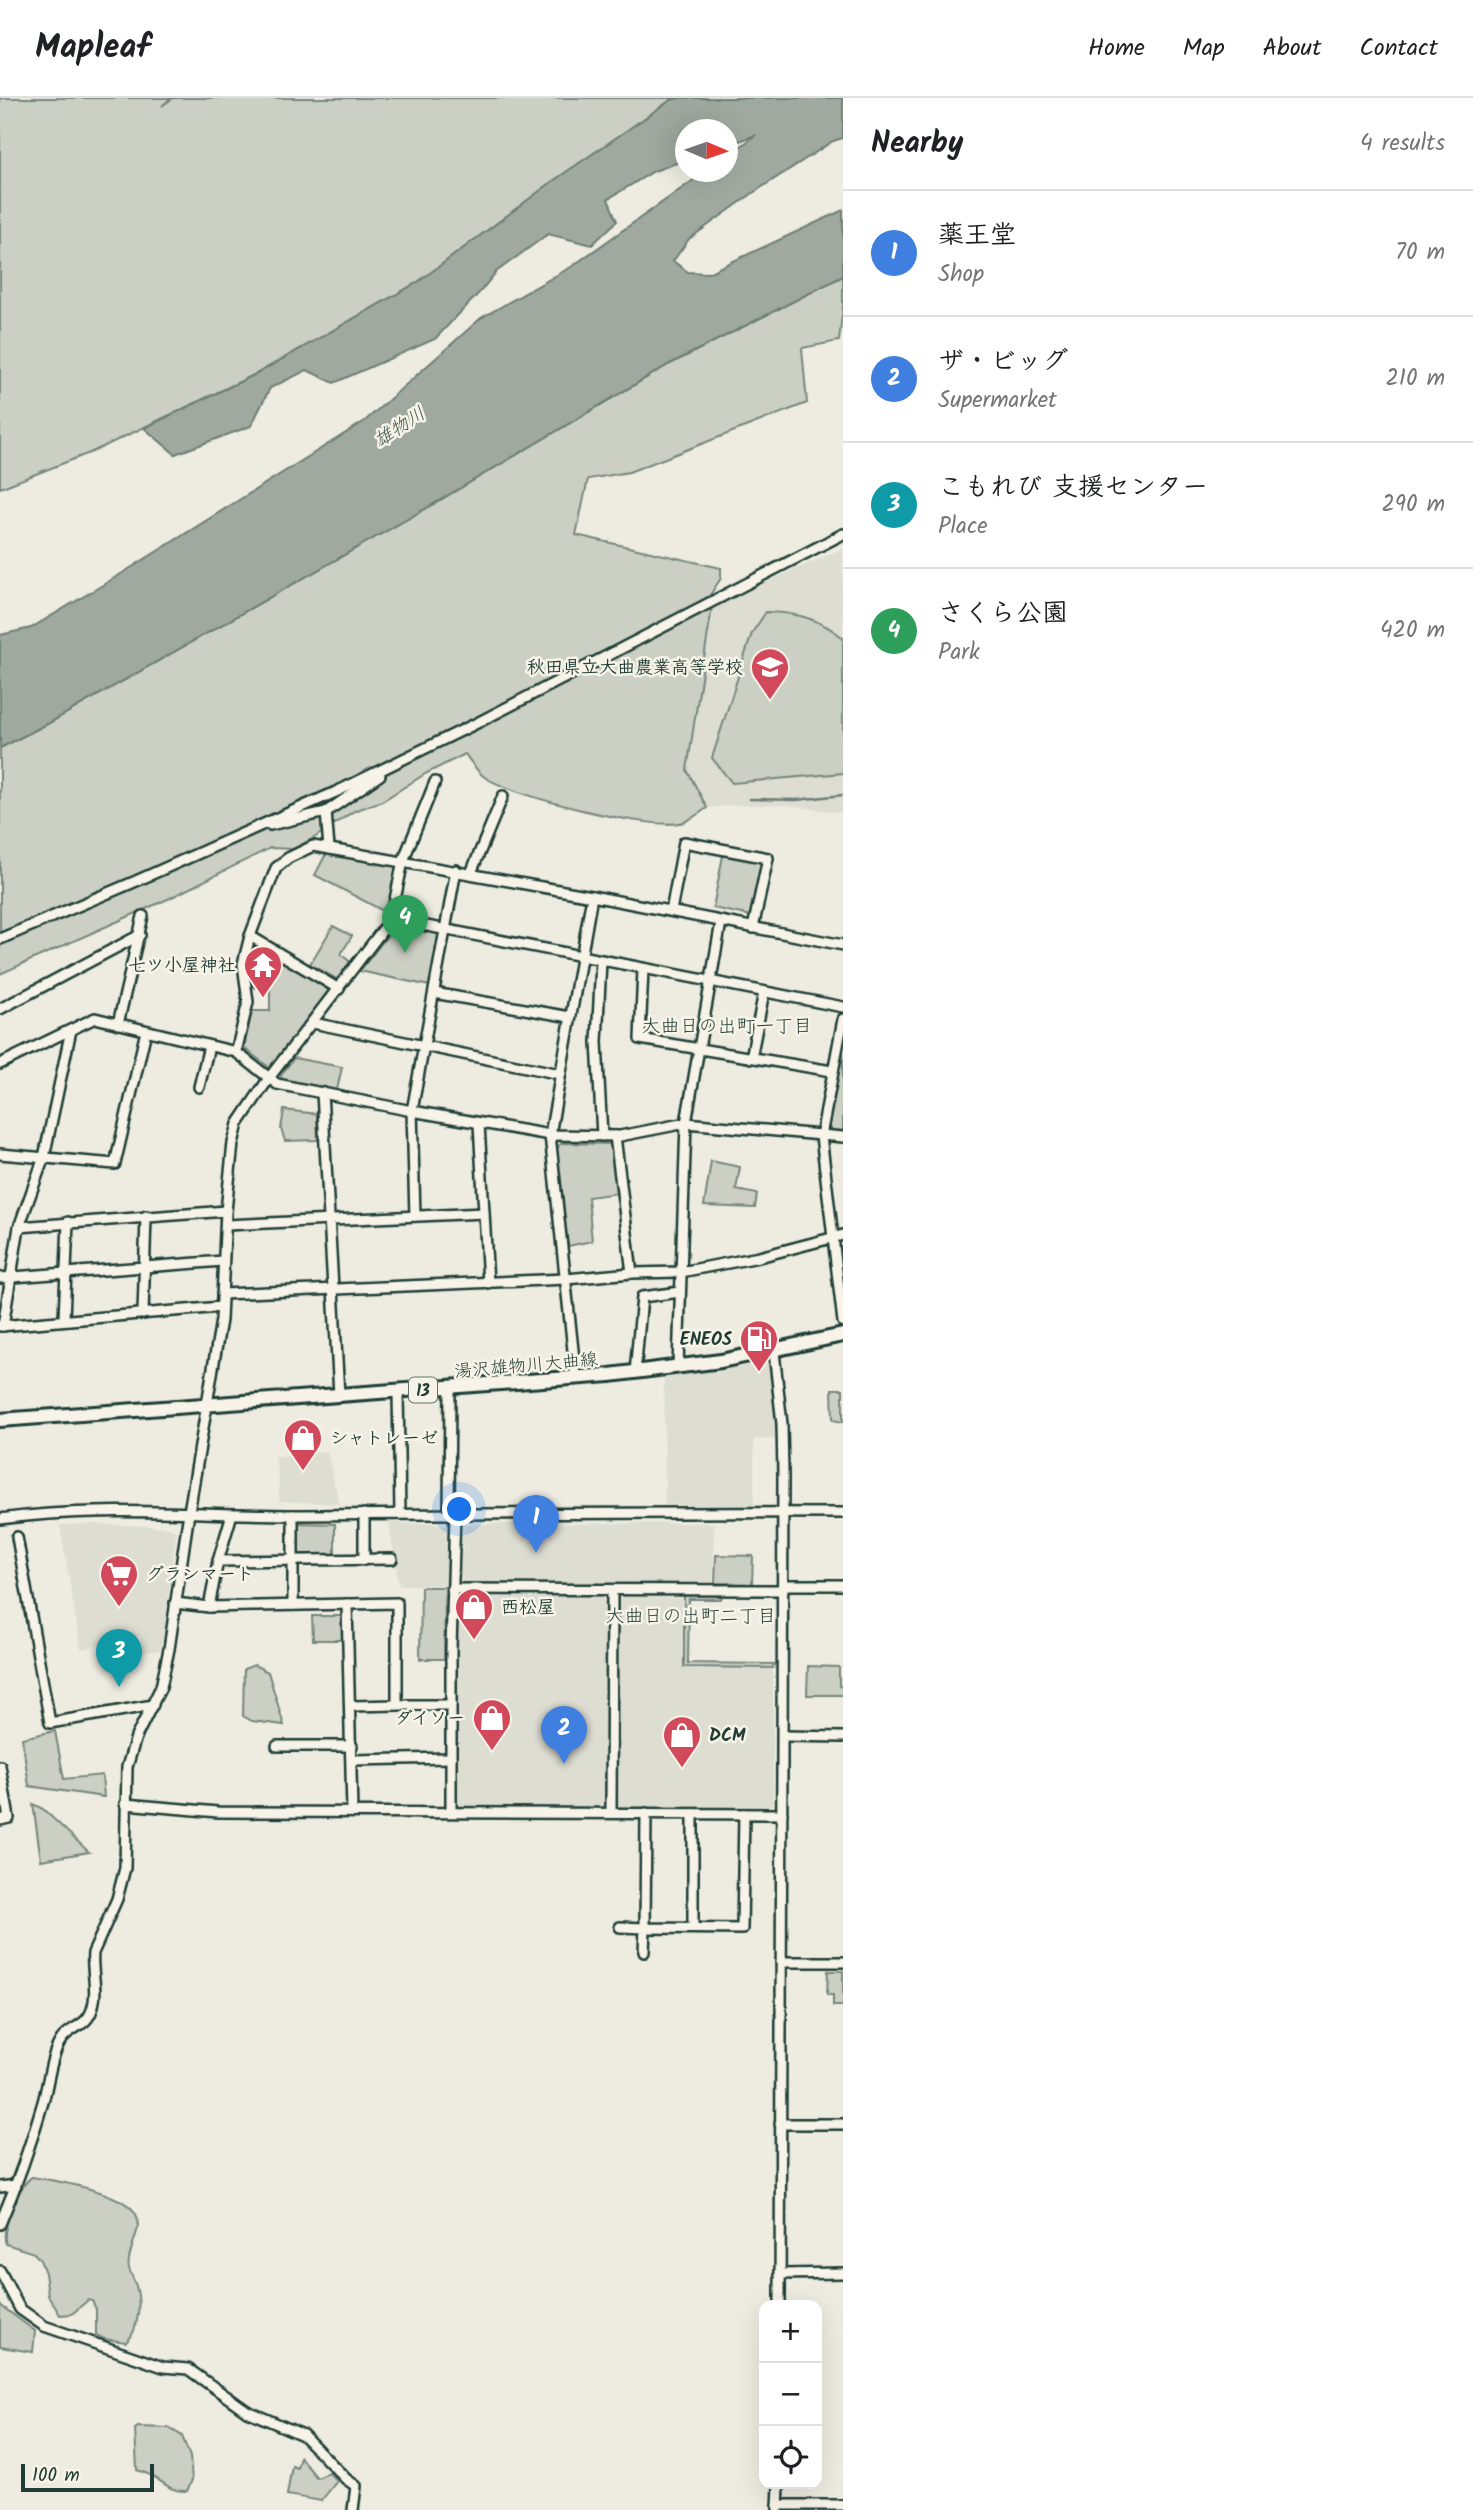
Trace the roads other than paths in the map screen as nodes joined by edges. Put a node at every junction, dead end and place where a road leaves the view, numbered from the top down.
1 (843, 534) edge
2 (393, 763) junction
3 (435, 782) dead end
4 (503, 796) dead end
5 (326, 812) junction
6 (265, 824) junction
7 (329, 848) junction
8 (403, 861) junction
9 (456, 870) junction
10 (471, 873) junction
11 (592, 896) junction
12 (671, 911) junction
13 (143, 916) dead end
14 (391, 919) junction
15 (721, 922) junction
16 (753, 928) junction
17 (445, 930) junction
18 (140, 935) junction
19 (250, 936) junction
20 (0, 939) edge
21 (843, 945) edge
22 (580, 956) junction
23 (601, 961) junction
24 (643, 969) junction
25 (711, 982) junction
26 (339, 989) junction
27 (764, 992) junction
28 (434, 993) junction
29 (843, 1007) edge
30 (0, 1009) edge
31 (570, 1017) junction
32 (843, 1019) edge
33 (313, 1023) junction
34 (118, 1024) junction
35 (72, 1030) junction
36 (146, 1031) junction
37 (209, 1046) junction
38 (423, 1046) junction
39 (700, 1050) junction
40 (236, 1052) junction
41 (751, 1058) junction
42 (0, 1064) edge
43 (832, 1071) junction
44 (560, 1074) junction
45 (269, 1078) junction
46 (199, 1087) dead end
47 (322, 1092) junction
48 (412, 1111) junction
49 (686, 1123) junction
50 (479, 1124) junction
51 (550, 1135) junction
52 (602, 1136) junction
53 (615, 1136) junction
54 (821, 1136) junction
55 (843, 1137) edge
56 (0, 1154) edge
57 (44, 1157) junction
58 (226, 1211) junction
59 (484, 1213) junction
60 (146, 1216) junction
61 (415, 1216) junction
62 (329, 1220) junction
63 (68, 1222) junction
64 (226, 1224) junction
65 (19, 1227) junction
66 (839, 1237) edge
67 (223, 1261) junction
68 (144, 1266) junction
69 (65, 1272) junction
70 (681, 1272) junction
71 (632, 1273) junction
72 (12, 1277) junction
73 (0, 1278) edge
74 (566, 1279) junction
75 (488, 1283) junction
76 (333, 1290) junction
77 (680, 1292) junction
78 (222, 1294) junction
79 (221, 1307) junction
80 (143, 1314) junction
81 (64, 1319) junction
82 (843, 1322) edge
83 (1, 1326) edge
84 (843, 1335) edge
85 (774, 1352) junction
86 (678, 1367) junction
87 (635, 1373) junction
88 (576, 1378) junction
89 (450, 1388) junction
90 (398, 1392) junction
91 (339, 1395) junction
92 (208, 1405) junction
93 (0, 1420) edge
94 (189, 1512) junction
95 (452, 1513) junction
96 (783, 1513) junction
97 (843, 1513) edge
98 (232, 1514) junction
99 (364, 1514) junction
100 (400, 1514) junction
101 (293, 1515) junction
102 (0, 1519) edge
103 (17, 1537) dead end
104 (392, 1559) dead end
105 (292, 1560) junction
106 (364, 1560) junction
107 (218, 1561) junction
108 (843, 1586) edge
109 (783, 1588) junction
110 (452, 1589) junction
111 (612, 1591) junction
112 (175, 1603) junction
113 (293, 1605) junction
114 (347, 1605) junction
115 (209, 1607) junction
116 (153, 1704) junction
117 (397, 1705) junction
118 (451, 1705) junction
119 (351, 1706) junction
120 (783, 1736) junction
121 (843, 1737) edge
122 (277, 1746) dead end
123 (352, 1746) junction
124 (451, 1758) junction
125 (352, 1760) junction
126 (0, 1766) edge
127 (125, 1804) junction
128 (352, 1812) junction
129 (451, 1812) junction
130 (611, 1813) junction
131 (646, 1813) junction
132 (693, 1814) junction
133 (744, 1814) junction
134 (782, 1814) junction
135 (0, 1820) edge
136 (620, 1927) dead end
137 (645, 1928) junction
138 (693, 1928) junction
139 (644, 1952) dead end
140 (781, 1962) junction
141 (843, 1962) edge
142 (780, 2124) junction
143 (843, 2124) edge
144 (16, 2185) junction
145 (0, 2187) edge
146 (0, 2224) edge
147 (0, 2272) edge
148 (843, 2273) edge
149 (779, 2274) junction
150 (780, 2300) edge
151 (779, 2489) edge
152 (843, 2505) edge
153 (778, 2508) edge
154 (354, 2510) edge

1 - 2 street
2 - 5 street
2 - 6 street
3 - 8 street
4 - 10 street
5 - 6 street
5 - 7 street
6 - 20 street
7 - 8 street
7 - 19 street
8 - 9 street
8 - 14 street
9 - 10 street
9 - 17 street
10 - 11 street
11 - 12 street
11 - 22 street
12 - 15 street
12 - 16 street
13 - 18 street
14 - 17 street
14 - 26 street
15 - 16 street
15 - 25 street
16 - 21 street
17 - 22 street
17 - 28 street
18 - 30 street
18 - 34 street
19 - 26 street
19 - 40 street
22 - 23 street
22 - 31 street
23 - 24 street
23 - 52 street
24 - 25 street
24 - 39 street
25 - 27 street
25 - 39 street
26 - 33 street
27 - 29 street
27 - 41 street
28 - 31 street
28 - 38 street
31 - 44 street
32 - 43 street
33 - 38 street
33 - 45 street
34 - 35 street
34 - 36 street
35 - 42 street
35 - 57 street
36 - 37 street
36 - 57 street
37 - 40 street
37 - 46 street
38 - 44 street
38 - 48 street
39 - 41 street
39 - 49 street
40 - 45 street
41 - 43 street
43 - 54 street
44 - 51 street
45 - 47 street
45 - 58 street
47 - 48 street
47 - 62 street
48 - 50 street
48 - 61 street
49 - 53 street
49 - 54 street
49 - 70 street
50 - 51 street
50 - 59 street
51 - 52 street
51 - 74 street
52 - 53 street
53 - 71 street
54 - 55 street
54 - 66 street
56 - 57 street
57 - 65 street
58 - 60 street
58 - 64 street
59 - 61 street
59 - 75 street
60 - 63 street
60 - 68 street
61 - 62 street
62 - 64 street
62 - 76 street
63 - 65 street
63 - 69 street
64 - 67 street
65 - 72 street
66 - 70 street
66 - 82 street
67 - 68 street
67 - 78 street
68 - 69 street
68 - 80 street
69 - 72 street
69 - 81 street
70 - 71 street
70 - 77 street
71 - 74 street
72 - 73 street
72 - 83 street
74 - 75 street
74 - 88 street
75 - 76 street
76 - 78 street
76 - 91 street
77 - 86 street
77 - 87 street
78 - 79 street
79 - 80 street
79 - 92 street
80 - 81 street
81 - 83 street
84 - 85 main road, 湯沢雄物川大曲線 / 13
85 - 86 main road, 湯沢雄物川大曲線 / 13
85 - 96 street
86 - 87 main road, 湯沢雄物川大曲線 / 13
87 - 88 main road, 湯沢雄物川大曲線 / 13
88 - 89 main road, 湯沢雄物川大曲線 / 13
89 - 90 main road, 湯沢雄物川大曲線 / 13
89 - 95 street
90 - 91 main road, 湯沢雄物川大曲線 / 13
90 - 100 street
91 - 92 main road, 湯沢雄物川大曲線 / 13
92 - 93 main road, 湯沢雄物川大曲線 / 13
92 - 94 street
94 - 98 street
94 - 102 street
94 - 112 street
95 - 96 street
95 - 100 street
95 - 110 street
96 - 97 street
96 - 109 street
98 - 101 street
98 - 107 street
99 - 100 street
99 - 101 street
99 - 106 street
101 - 105 street
103 - 116 street
104 - 106 street
105 - 106 street
105 - 107 street
105 - 113 street
107 - 115 street
108 - 109 street
109 - 111 street
109 - 120 street
110 - 111 street
110 - 118 street
111 - 130 street
112 - 115 street
112 - 116 street
113 - 114 street
113 - 115 street
114 - 117 street
114 - 119 street
116 - 127 street
117 - 118 street
117 - 119 street
118 - 124 street
119 - 123 street
120 - 121 street
120 - 134 street
122 - 123 street
123 - 125 street
124 - 125 street
124 - 129 street
125 - 128 street
126 - 135 street
127 - 128 street
127 - 144 street
128 - 129 street
129 - 130 street
130 - 131 street
131 - 132 street
131 - 137 street
132 - 133 street
132 - 138 street
133 - 134 street
133 - 138 street
134 - 140 street
136 - 137 street
137 - 138 street
137 - 139 street
140 - 141 street
140 - 142 street
142 - 143 street
142 - 149 street
144 - 145 street
144 - 146 street
147 - 154 street
148 - 149 street
149 - 150 street
151 - 153 street
152 - 153 street

